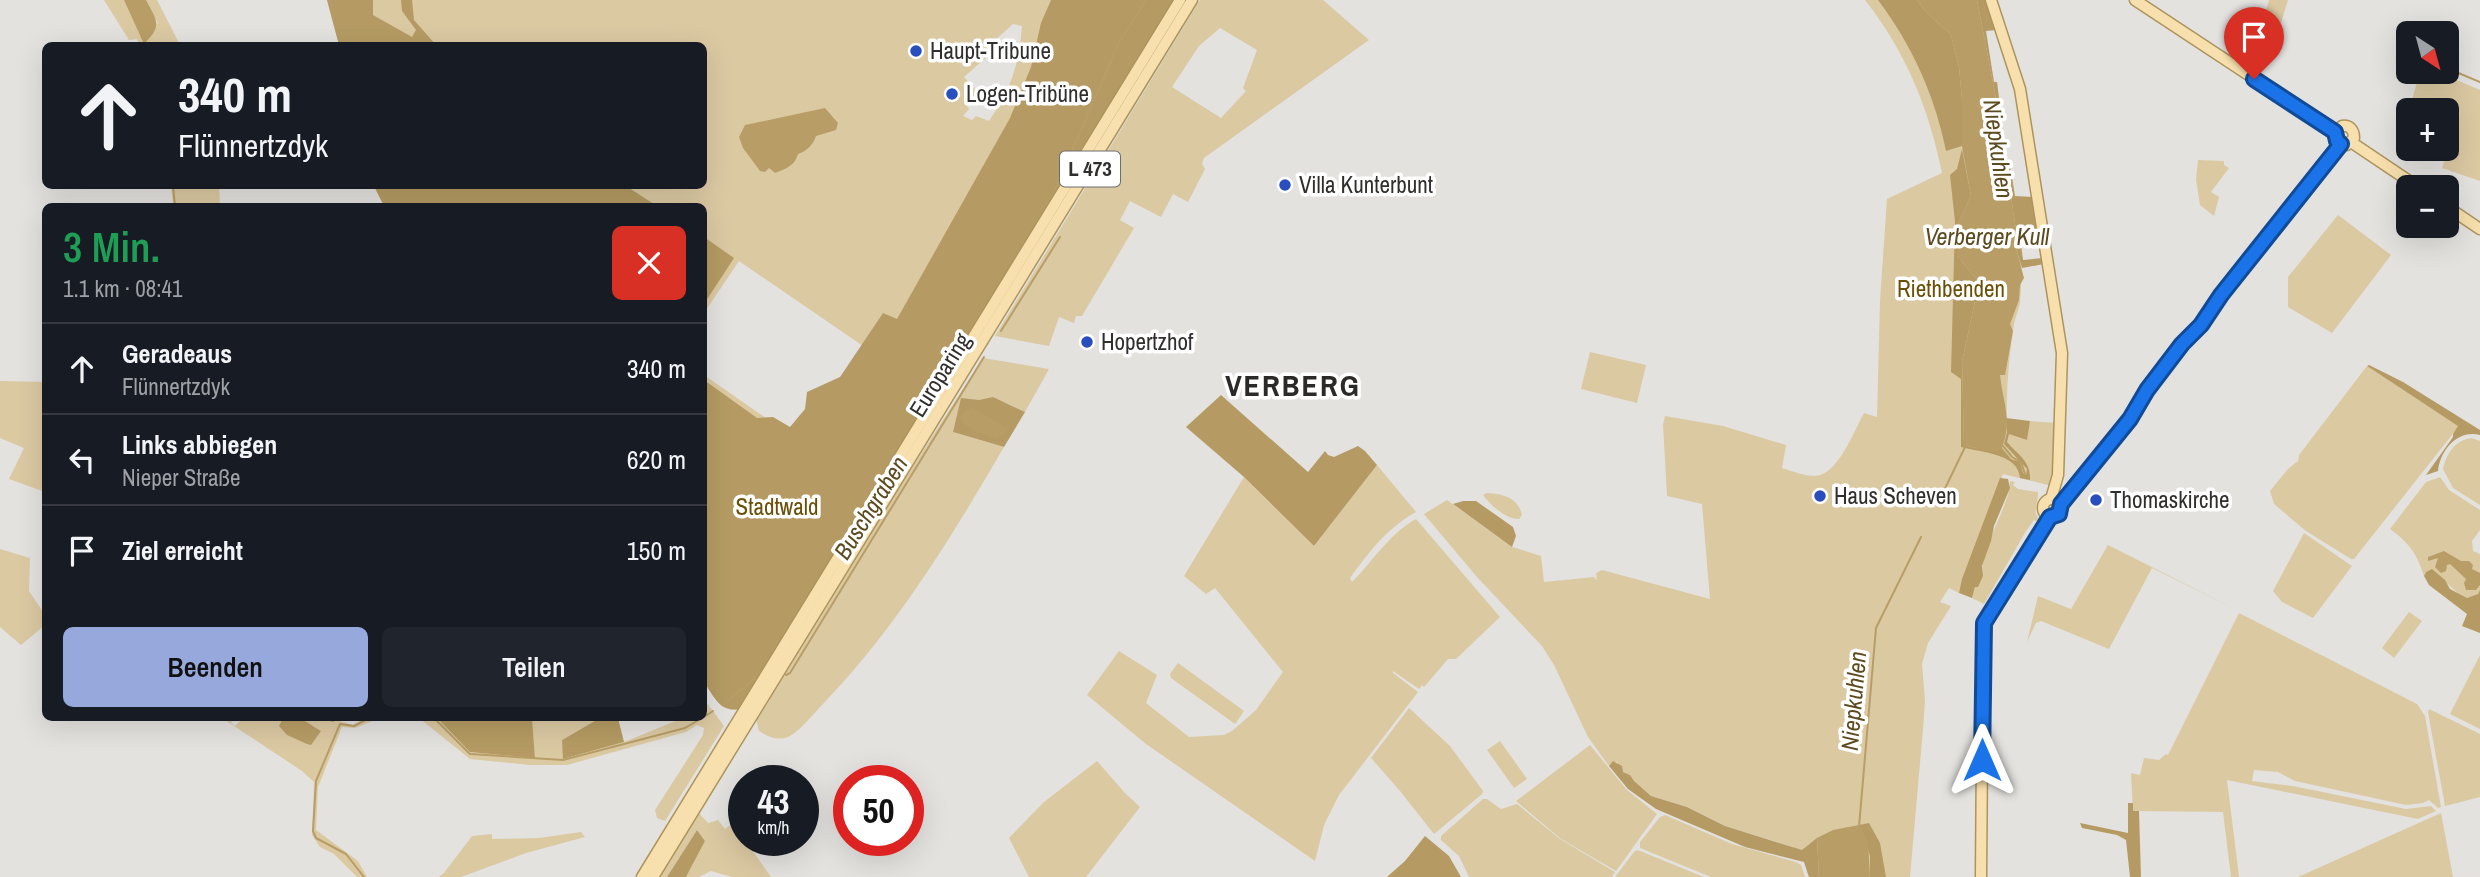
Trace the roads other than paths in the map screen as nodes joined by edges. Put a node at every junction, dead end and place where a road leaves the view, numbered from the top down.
1 (1181, 0) edge
2 (1192, 0) edge
3 (1991, 0) edge
4 (2135, 0) edge
5 (2335, 132) junction
6 (2346, 143) junction
7 (2398, 175) edge
8 (2459, 215) edge
9 (2480, 229) edge
10 (2051, 499) junction
11 (2061, 504) junction
12 (2050, 517) junction
13 (642, 877) edge
14 (653, 877) edge
15 (1981, 877) edge

1 - 13 main road, Europaring / L 473
2 - 14 main road, Europaring / L 473
3 - 10 main road
4 - 5 main road
5 - 6 main road
5 - 6 main road
6 - 7 main road
6 - 11 street
8 - 9 main road
10 - 11 main road
10 - 12 main road
11 - 12 main road
12 - 15 main road

